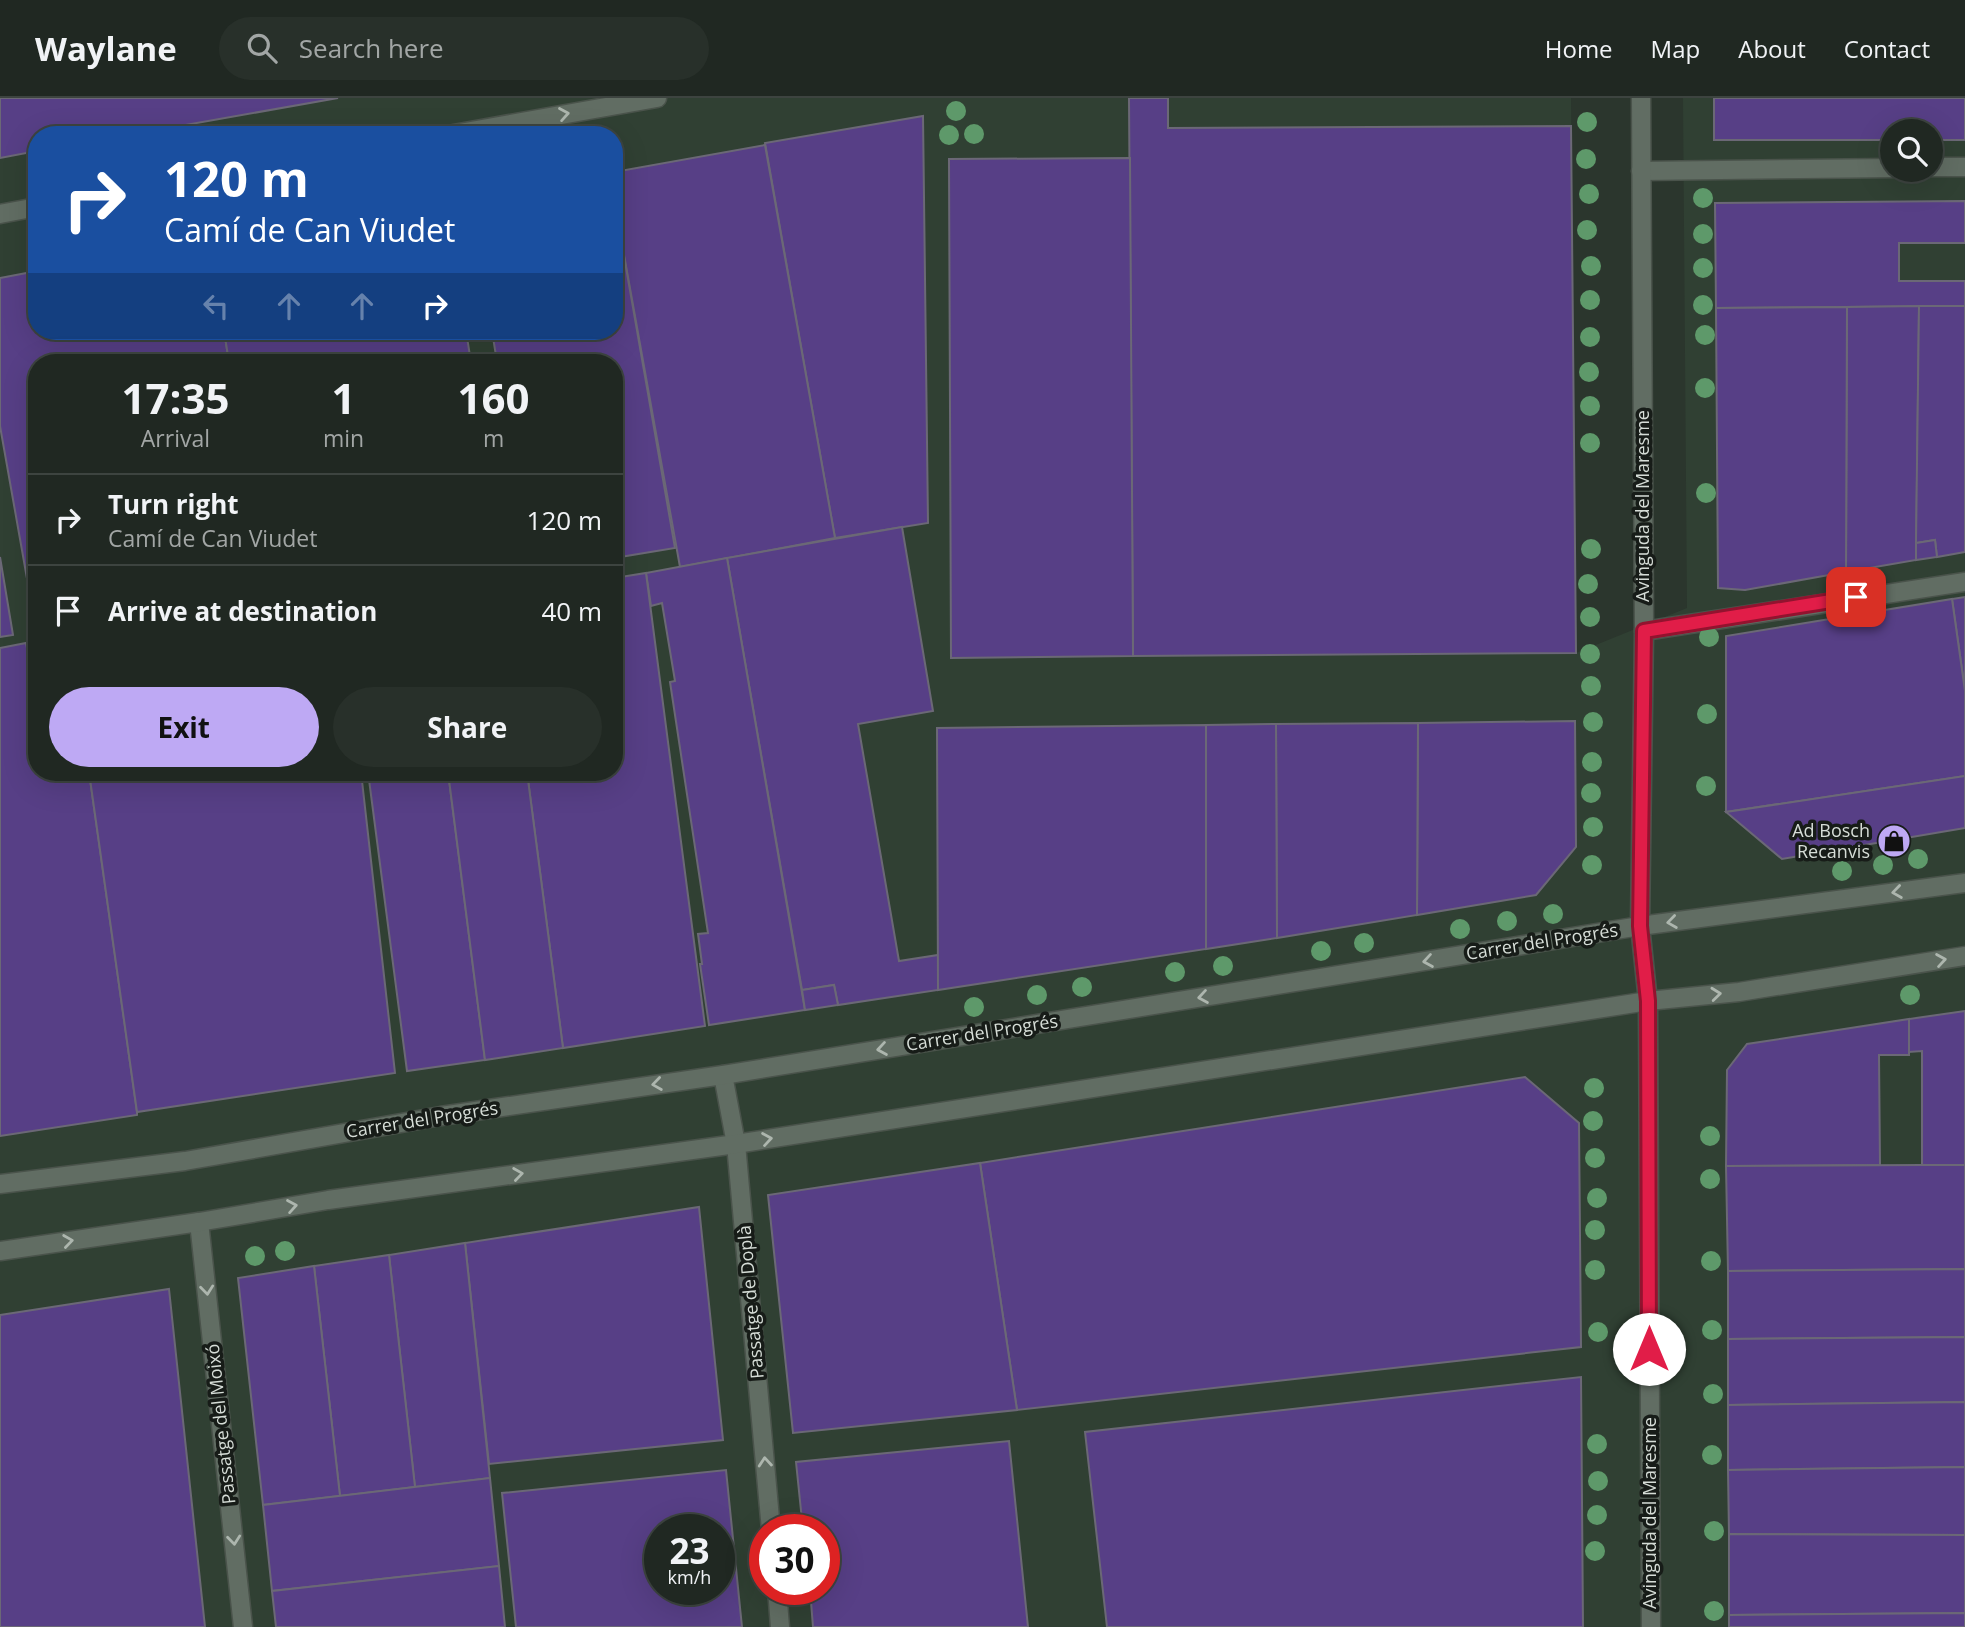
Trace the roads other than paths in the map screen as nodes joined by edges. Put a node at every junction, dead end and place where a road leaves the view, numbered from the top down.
1 (657, 98) edge
2 (1641, 98) edge
3 (499, 126) edge
4 (1943, 167) edge
5 (1965, 167) edge
6 (1880, 168) edge
7 (1641, 171) junction
8 (28, 209) edge
9 (0, 214) edge
10 (1965, 582) edge
11 (1644, 631) junction
12 (1965, 883) edge
13 (1640, 926) junction
14 (1965, 956) edge
15 (1648, 1001) junction
16 (723, 1075) junction
17 (736, 1144) junction
18 (0, 1184) edge
19 (199, 1222) junction
20 (0, 1251) edge
21 (771, 1514) edge
22 (778, 1605) edge
23 (243, 1627) edge
24 (780, 1627) edge
25 (1651, 1627) edge

3 -> 1 street
2 - 7 street, Avinguda del Maresme
4 - 5 street
6 - 7 street
7 - 11 street, Avinguda del Maresme
8 - 9 street
10 - 11 street
11 - 13 street, Avinguda del Maresme
12 -> 13 street, Carrer del Progrés
13 - 15 street, Avinguda del Maresme
13 -> 16 street, Carrer del Progrés
15 -> 14 street
17 -> 15 street
15 - 25 street, Avinguda del Maresme
16 - 17 street, Passatge de Doplà
16 -> 18 street, Carrer del Progrés
19 -> 17 street
21 -> 17 street, Passatge de Doplà
20 -> 19 street
19 -> 23 street, Passatge del Moixó
22 - 24 street

